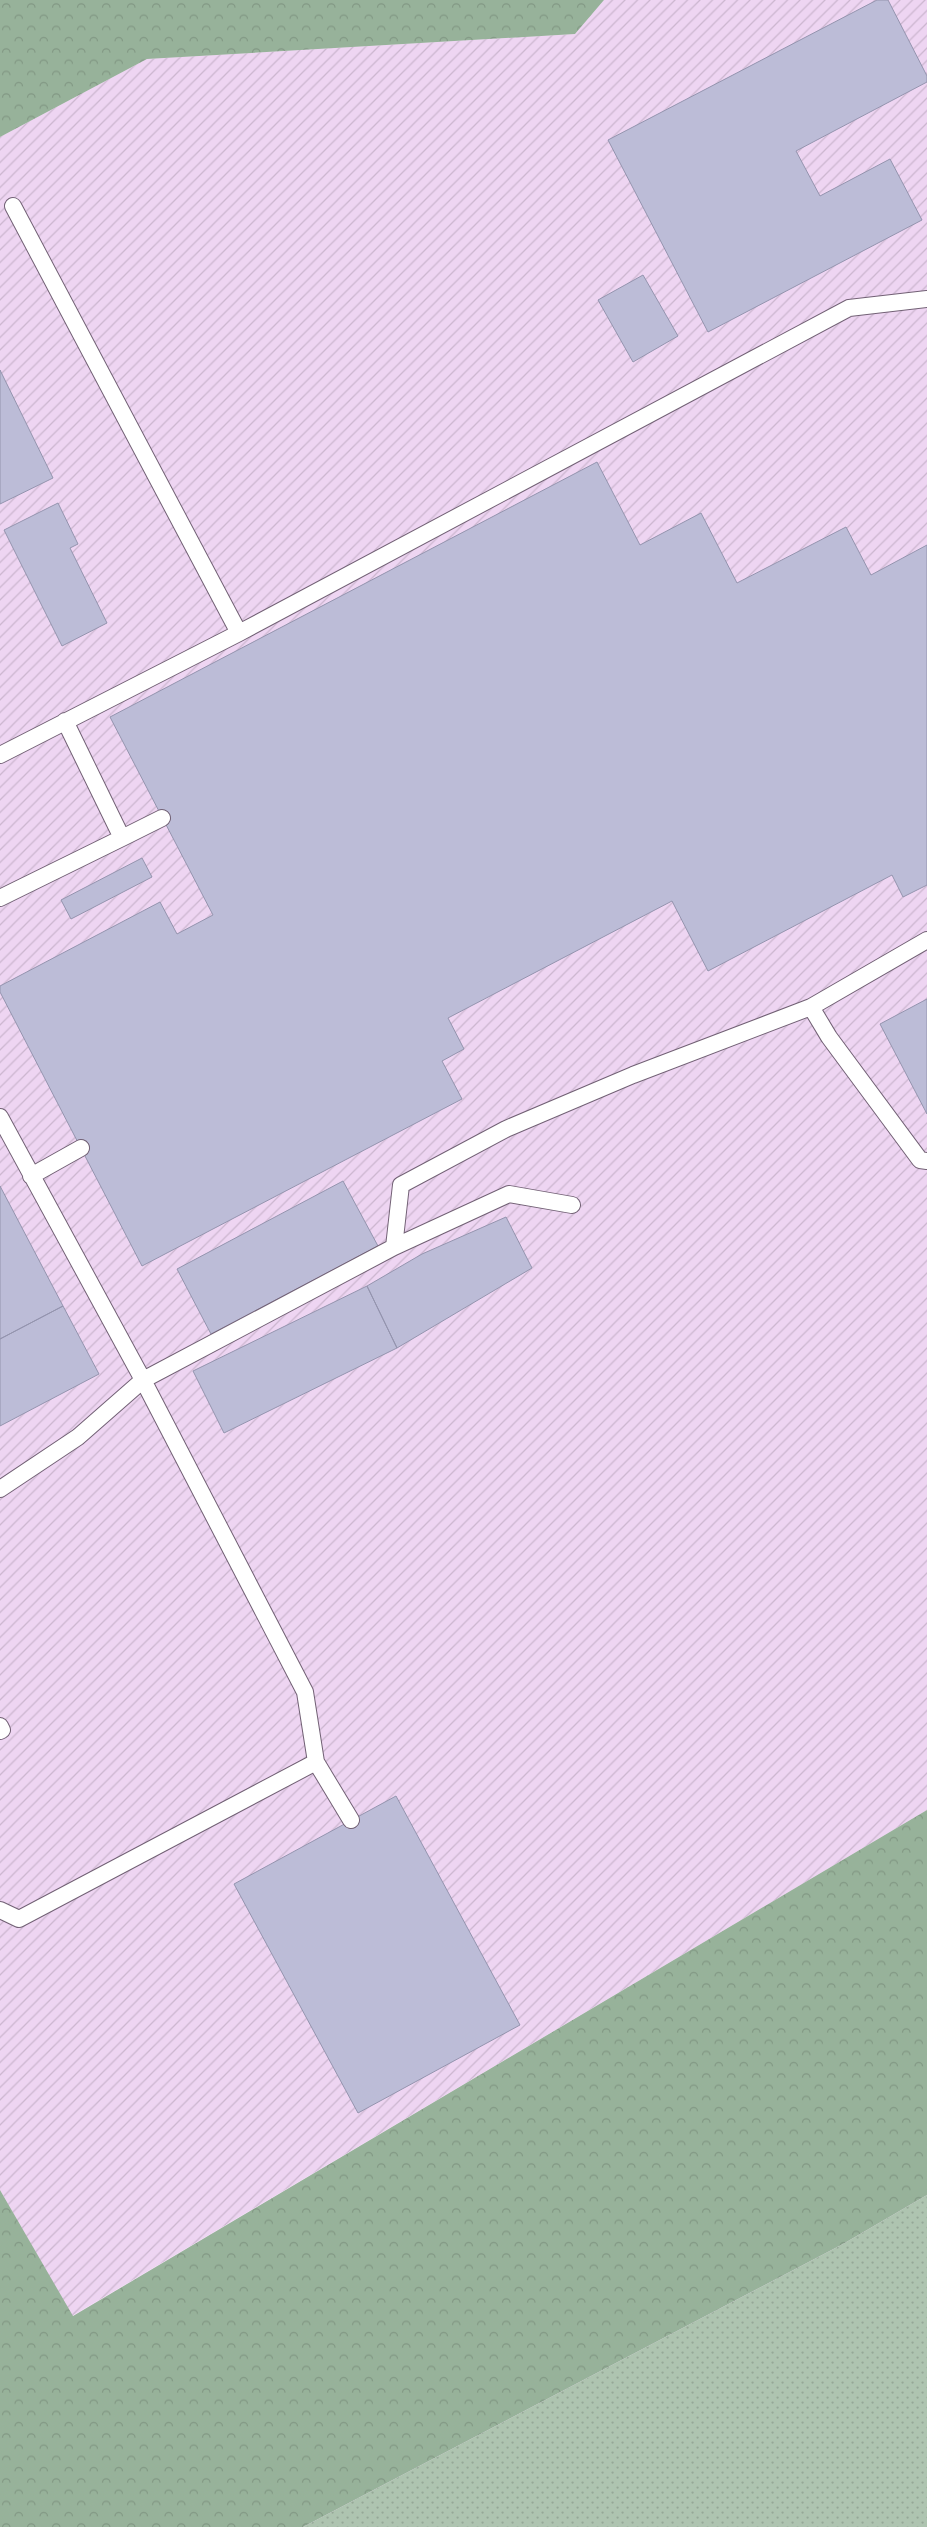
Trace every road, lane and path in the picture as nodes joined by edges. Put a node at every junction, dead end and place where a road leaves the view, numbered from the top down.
1 (13, 206) dead end
2 (927, 299) edge
3 (238, 633) junction
4 (65, 721) junction
5 (0, 755) edge
6 (162, 818) dead end
7 (122, 838) junction
8 (0, 898) edge
9 (927, 940) edge
10 (811, 1008) junction
11 (0, 1118) edge
12 (81, 1148) dead end
13 (927, 1161) edge
14 (32, 1176) junction
15 (572, 1205) dead end
16 (394, 1247) junction
17 (142, 1380) junction
18 (0, 1489) edge
19 (0, 1726) edge
20 (0, 1731) edge
21 (316, 1762) junction
22 (351, 1820) dead end
23 (0, 1910) edge

1 - 3 lane
2 - 3 lane
3 - 4 lane
4 - 5 lane
4 - 7 lane
6 - 7 lane
7 - 8 lane
9 - 10 lane
10 - 13 lane
10 - 16 lane
11 - 14 lane
12 - 14 lane
14 - 17 lane
15 - 16 lane
16 - 17 lane
17 - 18 lane
17 - 21 lane
19 - 20 lane
21 - 22 lane
21 - 23 lane

